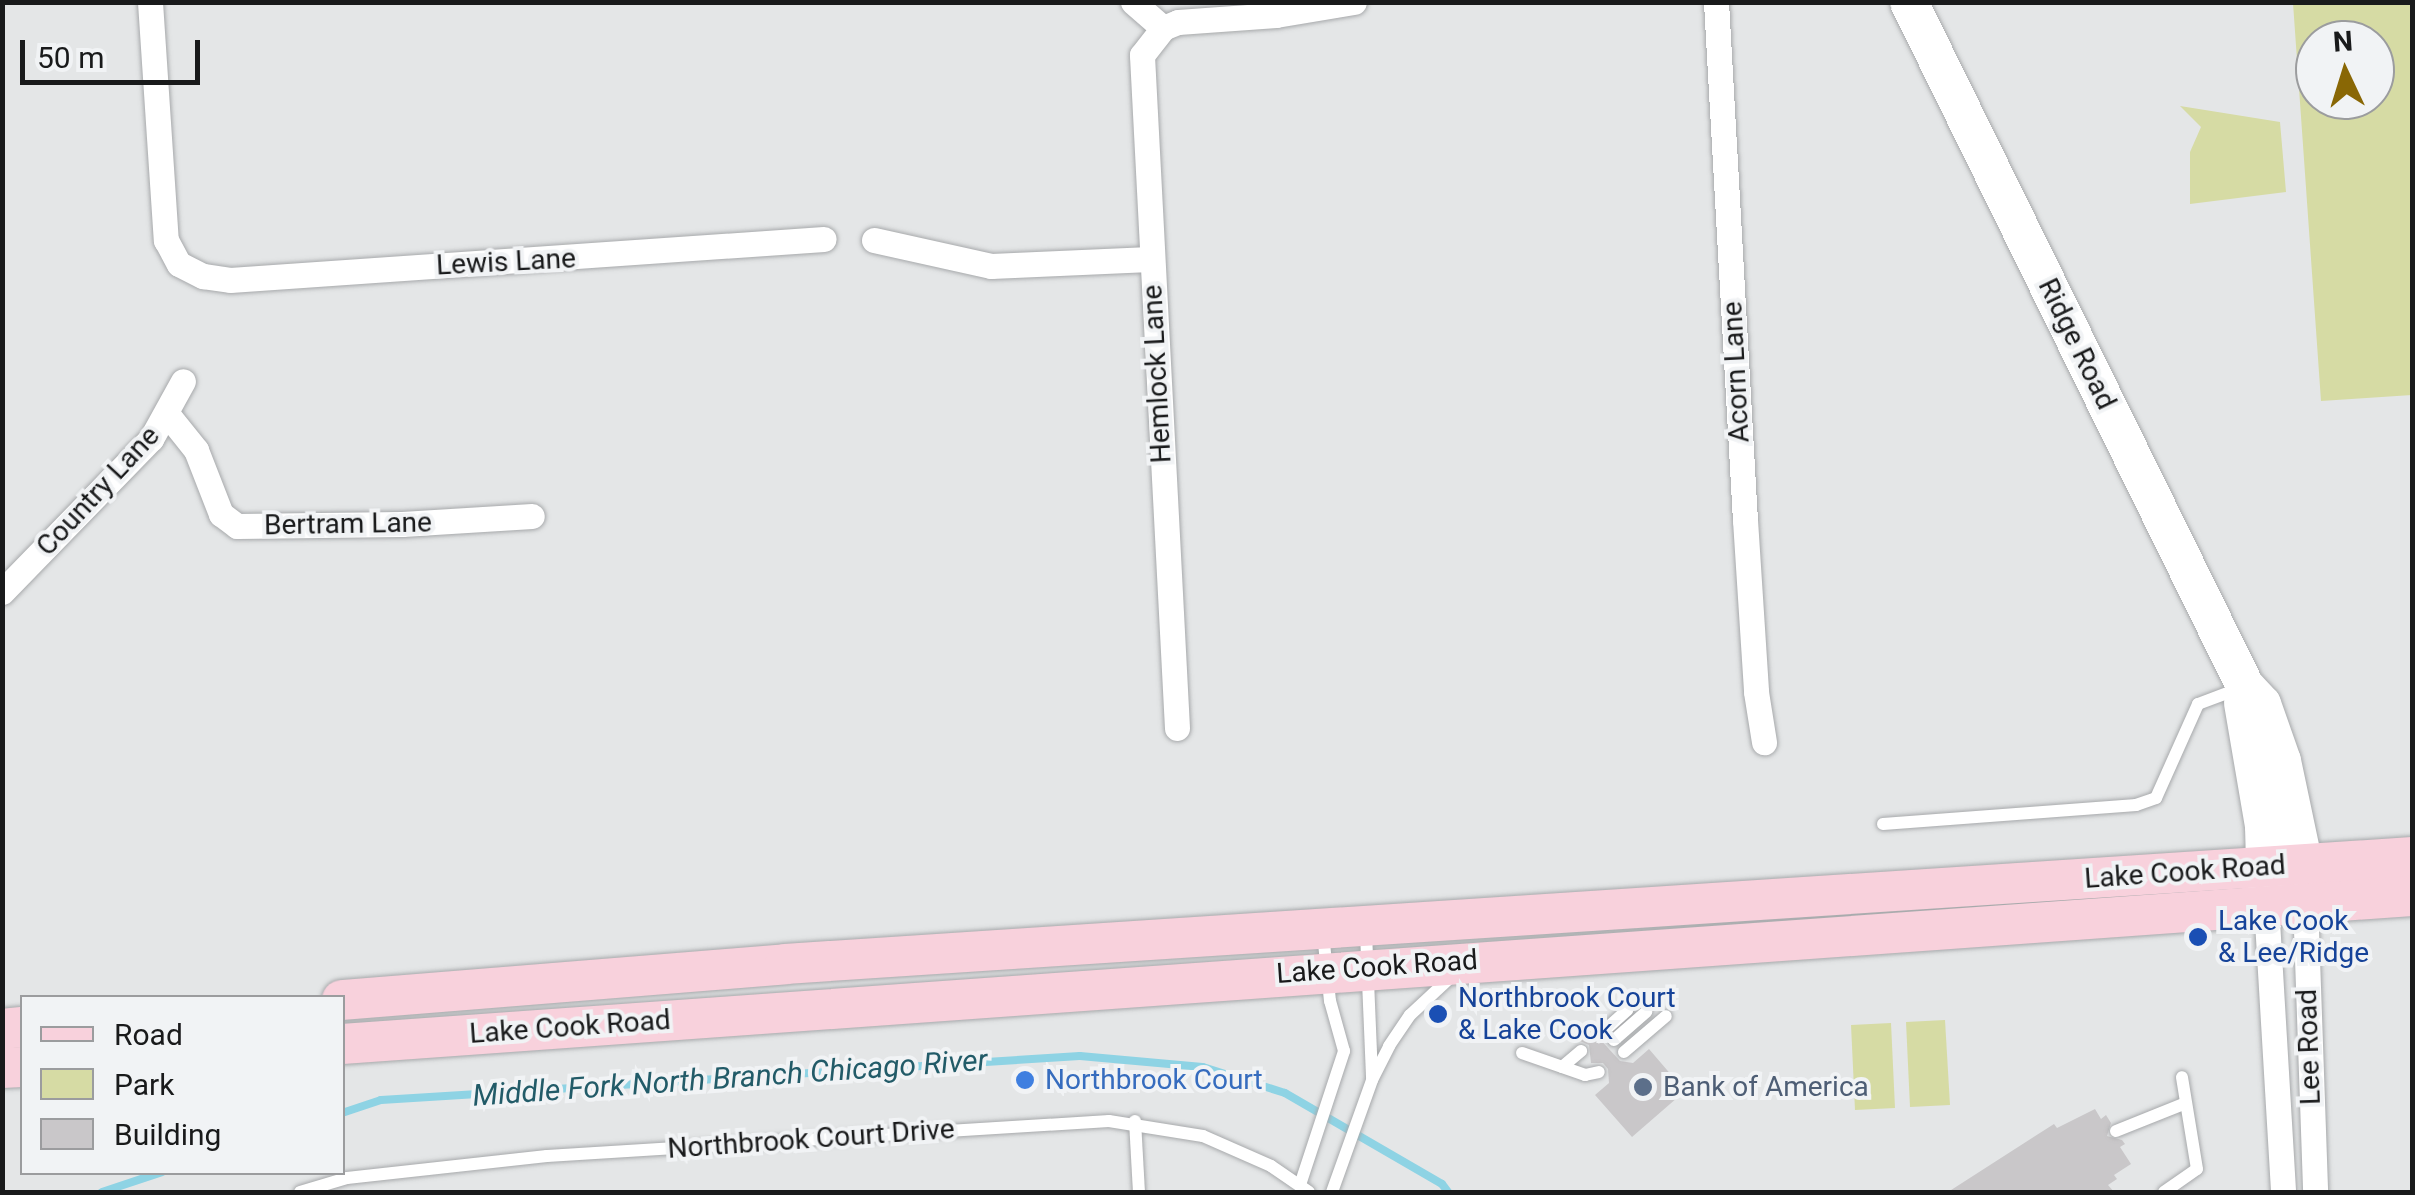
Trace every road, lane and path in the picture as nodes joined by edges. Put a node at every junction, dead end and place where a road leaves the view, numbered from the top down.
1 (150, 2) edge
2 (1132, 2) edge
3 (1354, 2) edge
4 (1716, 2) edge
5 (1909, 2) edge
6 (1163, 28) junction
7 (824, 239) dead end
8 (874, 240) dead end
9 (1150, 260) junction
10 (183, 381) dead end
11 (168, 415) junction
12 (532, 516) dead end
13 (2, 592) edge
14 (2245, 686) junction
15 (1177, 728) dead end
16 (1764, 742) dead end
17 (1883, 824) dead end
18 (2412, 857) edge
19 (2285, 884) junction
20 (2412, 896) edge
21 (1365, 925) junction
22 (1323, 928) junction
23 (1484, 960) junction
24 (1369, 968) junction
25 (1327, 970) junction
26 (345, 1000) edge
27 (1627, 1010) dead end
28 (1646, 1012) dead end
29 (1666, 1016) dead end
30 (345, 1044) edge
31 (1624, 1052) dead end
32 (1522, 1053) dead end
33 (1585, 1056) dead end
34 (1569, 1070) junction
35 (1599, 1072) dead end
36 (2182, 1077) dead end
37 (1372, 1080) junction
38 (2186, 1104) junction
39 (1135, 1122) junction
40 (2116, 1131) dead end
41 (1304, 1189) edge
42 (300, 1192) edge
43 (1139, 1192) edge
44 (1332, 1192) edge
45 (2164, 1192) edge
46 (2283, 1192) edge
47 (2314, 1192) edge

1 - 7 street, Lewis Lane
2 - 6 street
3 - 6 street
4 - 16 street, Acorn Lane
5 - 14 street, Ridge Road
6 - 9 street, Hemlock Lane
8 - 9 street
9 - 15 street, Hemlock Lane
10 - 11 street, Country Lane
11 - 12 street, Bertram Lane
11 - 13 street, Country Lane
14 - 17 lane
14 - 19 street, Ridge Road
18 - 19 main road, Lake Cook Road
19 - 20 main road, Lake Cook Road
19 - 21 main road, Lake Cook Road
19 - 23 main road, Lake Cook Road
19 - 46 street, Lee Road
19 - 47 street, Lee Road
21 - 22 main road, Lake Cook Road
21 - 24 lane
22 - 25 lane
22 - 26 main road, Lake Cook Road
23 - 24 main road, Lake Cook Road
23 - 37 lane
24 - 25 main road, Lake Cook Road
24 - 37 lane
25 - 30 main road, Lake Cook Road
25 - 41 lane
27 - 28 lane
29 - 31 lane
32 - 34 lane
33 - 34 lane
34 - 35 lane
36 - 38 lane
37 - 44 lane
38 - 40 lane
38 - 45 lane
39 - 41 lane, Northbrook Court Drive
39 - 42 lane, Northbrook Court Drive
39 - 43 lane

